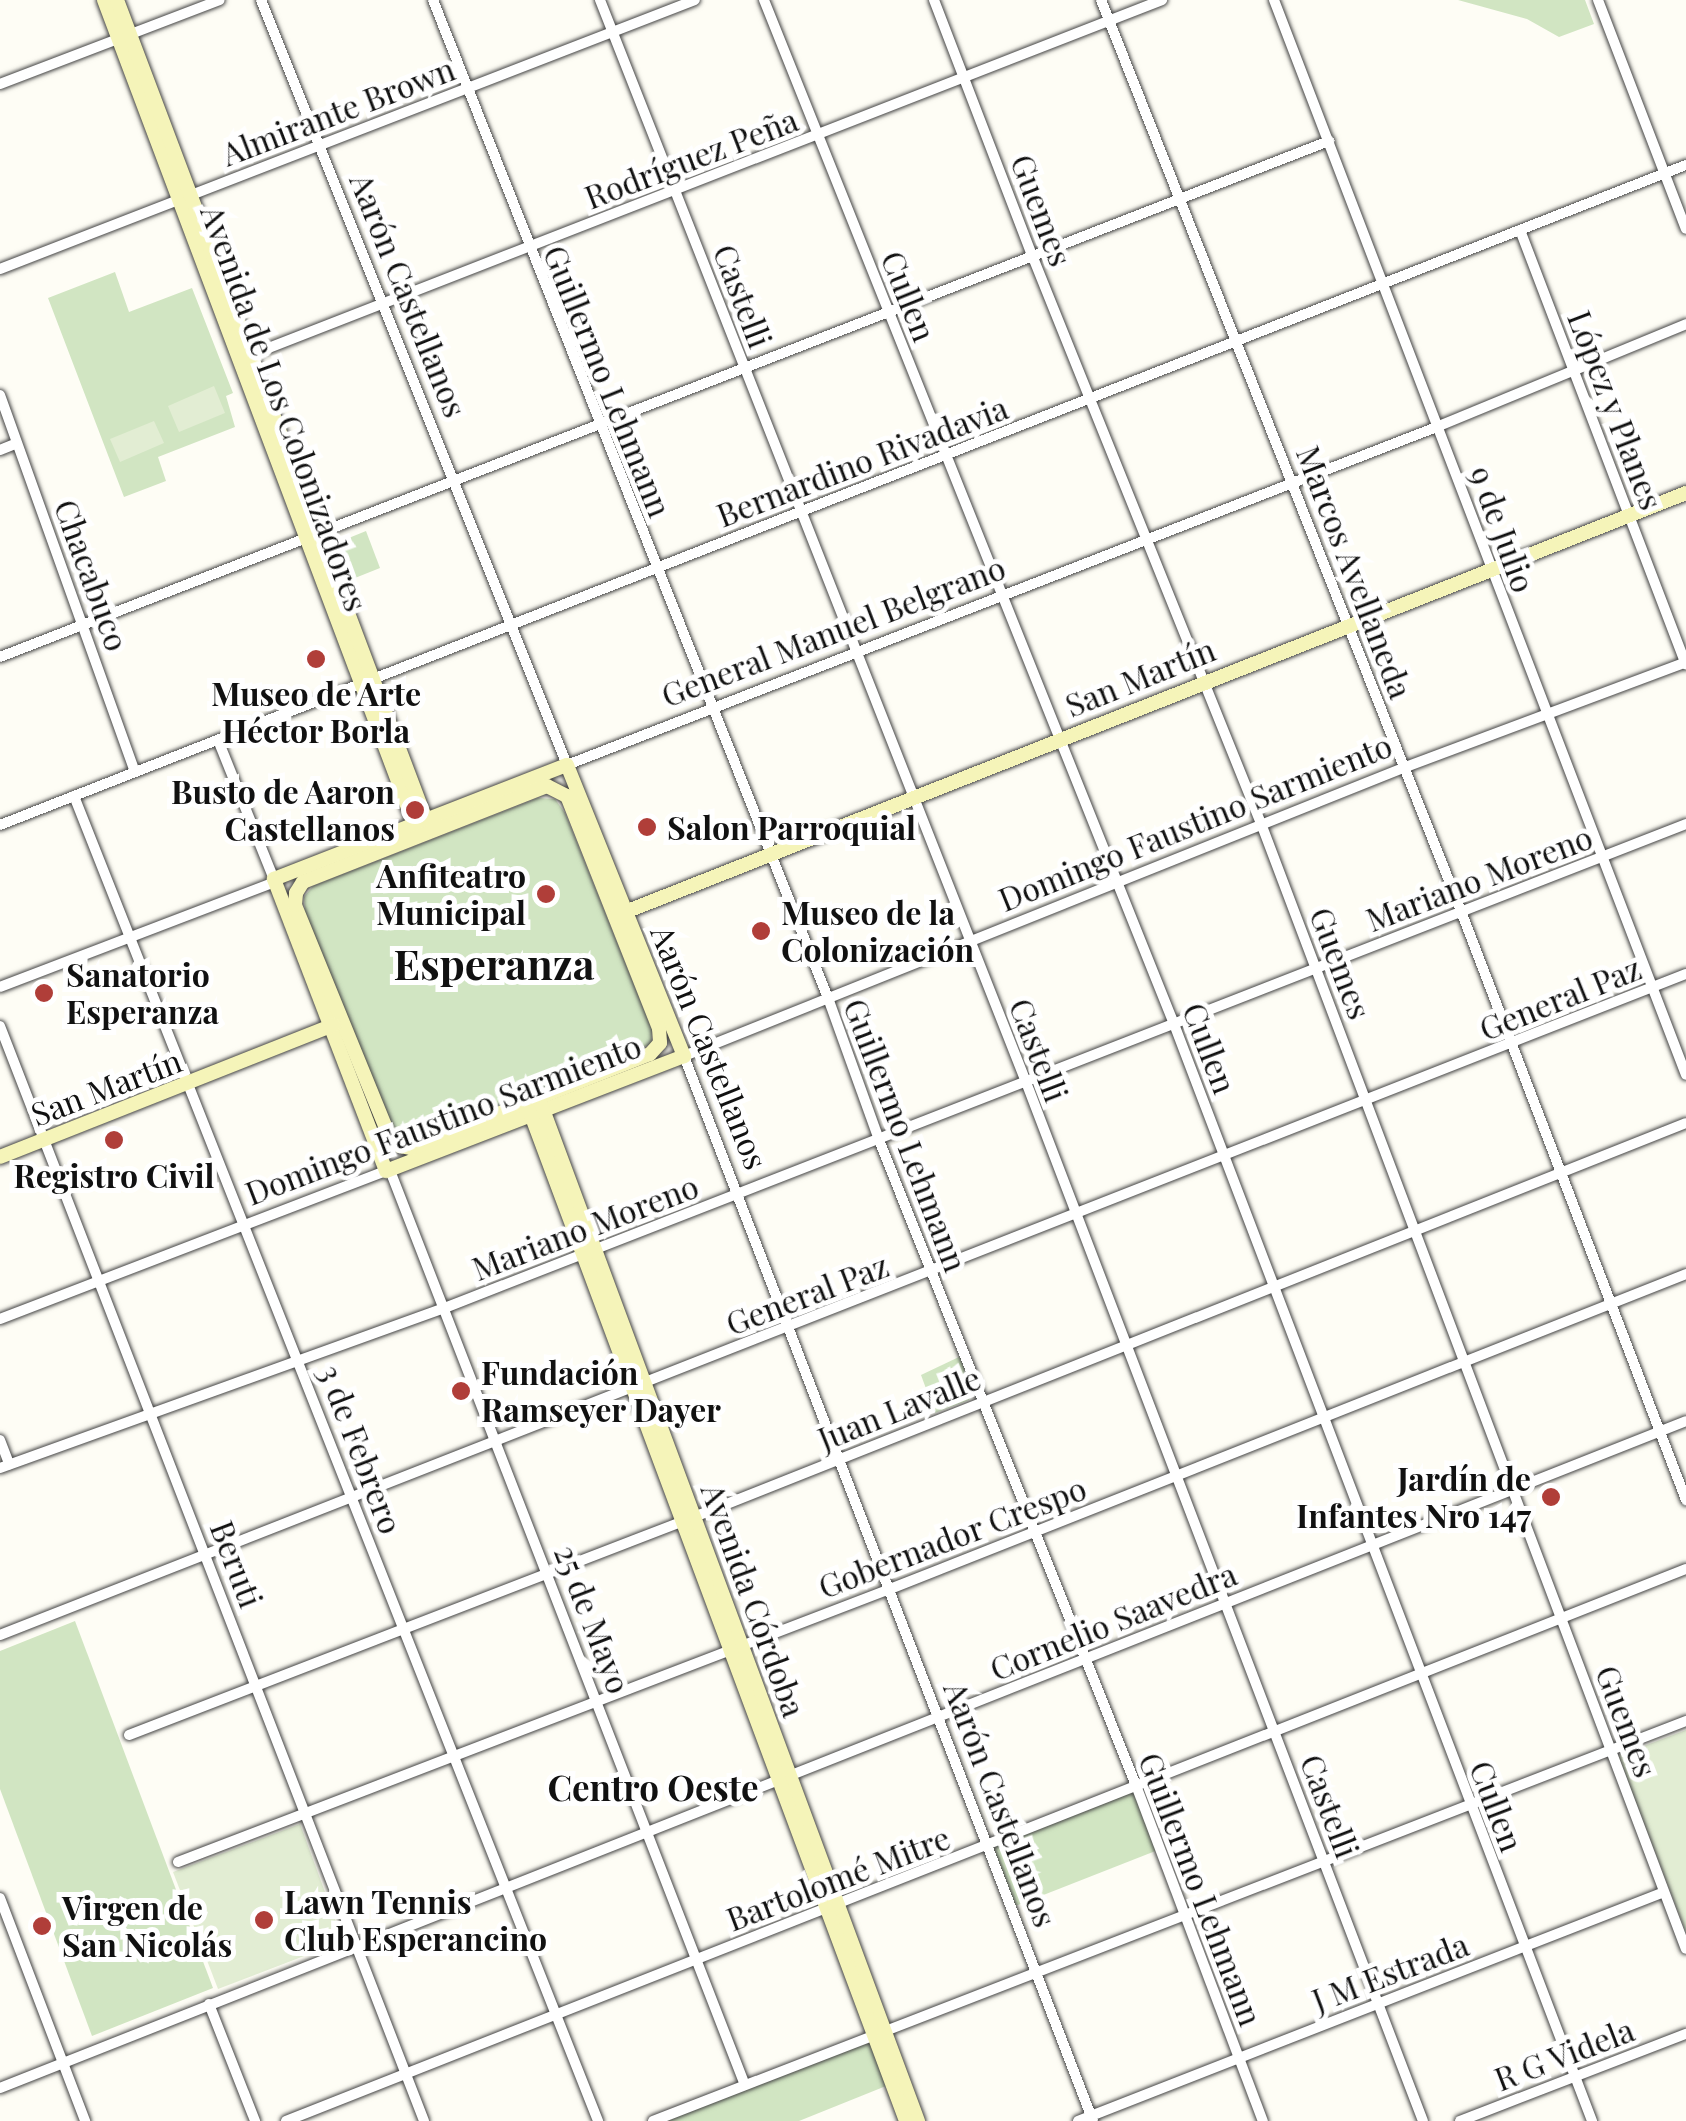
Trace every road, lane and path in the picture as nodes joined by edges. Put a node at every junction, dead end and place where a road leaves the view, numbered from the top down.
1 (104, 0) edge
2 (117, 0) edge
3 (220, 0) edge
4 (261, 0) edge
5 (433, 0) edge
6 (600, 0) edge
7 (695, 0) edge
8 (764, 0) edge
9 (934, 0) edge
10 (1101, 0) edge
11 (1162, 0) edge
12 (1274, 0) edge
13 (1598, 0) edge
14 (1109, 20) junction
15 (613, 32) junction
16 (124, 38) junction
17 (964, 78) junction
18 (0, 84) edge
19 (466, 88) junction
20 (818, 136) junction
21 (1329, 141) junction
22 (319, 146) junction
23 (1686, 166) edge
24 (1664, 174) junction
25 (676, 192) junction
26 (185, 198) junction
27 (1180, 199) junction
28 (1520, 230) junction
29 (1686, 230) edge
30 (528, 249) junction
31 (1032, 255) junction
32 (0, 269) edge
33 (1384, 283) junction
34 (383, 306) junction
35 (888, 310) junction
36 (1686, 324) edge
37 (1237, 340) junction
38 (245, 357) junction
39 (744, 366) junction
40 (1574, 371) junction
41 (0, 395) edge
42 (1090, 398) junction
43 (597, 423) junction
44 (1439, 426) junction
45 (18, 443) junction
46 (0, 450) edge
47 (946, 455) junction
48 (453, 480) junction
49 (1294, 483) junction
50 (1686, 493) edge
51 (801, 512) junction
52 (1629, 515) junction
53 (310, 534) junction
54 (1147, 540) junction
55 (1490, 568) junction
56 (655, 569) junction
57 (1002, 595) junction
58 (84, 624) junction
59 (511, 625) junction
60 (1348, 625) junction
61 (856, 652) junction
62 (0, 657) edge
63 (1686, 663) edge
64 (1204, 682) junction
65 (364, 683) junction
66 (711, 708) junction
67 (1545, 715) junction
68 (1060, 738) junction
69 (218, 740) junction
70 (567, 765) junction
71 (1403, 768) junction
72 (135, 772) junction
73 (74, 796) junction
74 (567, 796) joint
75 (913, 796) junction
76 (1686, 824) edge
77 (0, 825) edge
78 (1262, 826) junction
79 (422, 827) junction
80 (770, 853) junction
81 (1600, 858) junction
82 (273, 881) junction
83 (1118, 884) junction
84 (299, 886) joint
85 (1461, 910) junction
86 (621, 913) junction
87 (129, 936) junction
88 (970, 942) junction
89 (1316, 968) junction
90 (1686, 974) edge
91 (0, 987) edge
92 (1653, 987) junction
93 (828, 998) junction
94 (1174, 1024) junction
95 (336, 1025) junction
96 (0, 1026) edge
97 (1510, 1046) junction
98 (650, 1054) joint
99 (684, 1056) junction
100 (1686, 1074) edge
101 (1026, 1082) junction
102 (187, 1084) junction
103 (1367, 1102) junction
104 (535, 1107) junction
105 (1686, 1124) edge
106 (390, 1138) joint
107 (45, 1140) junction
108 (879, 1140) junction
109 (0, 1157) edge
110 (1225, 1158) junction
111 (388, 1172) junction
112 (1560, 1174) junction
113 (739, 1194) junction
114 (1077, 1216) junction
115 (245, 1224) junction
116 (1416, 1230) junction
117 (589, 1252) junction
118 (932, 1273) junction
119 (1686, 1274) edge
120 (98, 1280) junction
121 (1274, 1287) junction
122 (1610, 1304) junction
123 (442, 1309) junction
124 (0, 1319) edge
125 (790, 1328) junction
126 (1126, 1345) junction
127 (300, 1360) junction
128 (1465, 1361) junction
129 (640, 1386) junction
130 (983, 1402) junction
131 (153, 1414) junction
132 (1323, 1417) junction
133 (1686, 1421) edge
134 (1660, 1432) junction
135 (0, 1440) edge
136 (494, 1444) junction
137 (840, 1458) junction
138 (5, 1466) edge
139 (1176, 1476) junction
140 (1512, 1489) junction
141 (353, 1499) junction
142 (1686, 1500) edge
143 (689, 1519) junction
144 (1034, 1532) junction
145 (1371, 1545) junction
146 (206, 1554) junction
147 (1686, 1569) edge
148 (545, 1574) junction
149 (890, 1589) junction
150 (1225, 1603) junction
151 (1561, 1618) junction
152 (404, 1629) junction
153 (0, 1635) edge
154 (737, 1648) junction
155 (1085, 1658) junction
156 (1420, 1675) junction
157 (258, 1686) junction
158 (596, 1703) junction
159 (939, 1716) junction
160 (1686, 1721) edge
161 (1275, 1733) junction
162 (128, 1735) dead end
163 (1611, 1750) junction
164 (455, 1757) junction
165 (785, 1776) junction
166 (1137, 1788) junction
167 (1470, 1804) junction
168 (306, 1813) junction
169 (646, 1832) junction
170 (988, 1846) junction
171 (1324, 1861) junction
172 (178, 1862) dead end
173 (506, 1887) junction
174 (1664, 1892) junction
175 (0, 1898) edge
176 (832, 1906) junction
177 (1184, 1915) junction
178 (12, 1930) junction
179 (0, 1934) edge
180 (358, 1946) junction
181 (1525, 1946) junction
182 (1686, 1949) edge
183 (697, 1961) junction
184 (1036, 1972) junction
185 (210, 2004) junction
186 (1378, 2004) junction
187 (557, 2016) junction
188 (880, 2033) junction
189 (1686, 2034) edge
190 (1238, 2058) junction
191 (64, 2063) junction
192 (407, 2074) junction
193 (1575, 2076) junction
194 (746, 2085) junction
195 (0, 2088) edge
196 (1092, 2118) edge
197 (85, 2121) edge
198 (254, 2121) edge
199 (286, 2121) edge
200 (424, 2121) edge
201 (598, 2121) edge
202 (653, 2121) edge
203 (906, 2121) edge
204 (918, 2121) edge
205 (1078, 2121) edge
206 (1263, 2121) edge
207 (1423, 2121) edge
208 (1460, 2121) edge
209 (1592, 2121) edge

1 - 16 main road, Avenida de Los Colonizadores
2 - 16 main road, Avenida de Los Colonizadores
3 - 16 street
4 - 22 street, Aarón Castellanos
5 - 19 street, Guillermo Lehmann
6 - 15 street, Castelli
7 - 15 street, Almirante Brown
8 - 20 street, Cullen
9 - 17 street, Guemes
10 - 14 street, Marcos Avellaneda
11 - 14 street, Rodríguez Peña
12 - 21 street, 9 de Julio
13 - 24 street
14 - 17 street, Rodríguez Peña
14 - 27 street, Marcos Avellaneda
15 - 19 street, Almirante Brown
15 - 25 street, Castelli
16 - 18 street
16 - 26 main road, Avenida de Los Colonizadores
17 - 20 street, Rodríguez Peña
17 - 31 street, Guemes
19 - 22 street, Almirante Brown
19 - 30 street, Guillermo Lehmann
20 - 25 street, Rodríguez Peña
20 - 35 street, Cullen
21 - 27 street
21 - 33 street, 9 de Julio
22 - 26 street, Almirante Brown
22 - 34 street, Aarón Castellanos
23 - 24 street, Bernardino Rivadavia
24 - 28 street, Bernardino Rivadavia
24 - 29 street
25 - 30 street, Rodríguez Peña
25 - 39 street, Castelli
26 - 32 street, Almirante Brown
26 - 38 main road, Avenida de Los Colonizadores
27 - 31 street
27 - 37 street, Marcos Avellaneda
28 - 33 street, Bernardino Rivadavia
28 - 40 street, López y Planes
30 - 34 street, Rodríguez Peña
30 - 43 street, Guillermo Lehmann
31 - 35 street
31 - 42 street, Guemes
33 - 37 street, Bernardino Rivadavia
33 - 44 street, 9 de Julio
34 - 38 street, Rodríguez Peña
34 - 48 street, Aarón Castellanos
35 - 39 street
35 - 47 street, Cullen
36 - 40 street, General Manuel Belgrano
37 - 42 street, Bernardino Rivadavia
37 - 49 street, Marcos Avellaneda
38 - 53 main road, Avenida de Los Colonizadores
39 - 43 street
39 - 51 street, Castelli
40 - 44 street, General Manuel Belgrano
40 - 52 street, López y Planes
41 - 45 street, Chacabuco
42 - 47 street, Bernardino Rivadavia
42 - 54 street, Guemes
43 - 48 street
43 - 56 street, Guillermo Lehmann
44 - 49 street, General Manuel Belgrano
44 - 55 street, 9 de Julio
45 - 46 street
45 - 58 street, Chacabuco
47 - 51 street, Bernardino Rivadavia
47 - 57 street, Cullen
48 - 53 street
48 - 59 street, Aarón Castellanos
49 - 54 street, General Manuel Belgrano
49 - 60 street, Marcos Avellaneda
50 - 52 main road, San Martín
51 - 56 street, Bernardino Rivadavia
51 - 61 street, Castelli
52 - 55 main road, San Martín
52 - 63 street, López y Planes
53 - 58 street
53 - 65 main road, Avenida de Los Colonizadores
54 - 57 street, General Manuel Belgrano
54 - 64 street, Guemes
55 - 60 main road, San Martín
55 - 67 street, 9 de Julio
56 - 59 street, Bernardino Rivadavia
56 - 66 street, Guillermo Lehmann
57 - 61 street, General Manuel Belgrano
57 - 68 street, Cullen
58 - 62 street
58 - 72 street, Chacabuco
59 - 65 street, Bernardino Rivadavia
59 - 70 street, Aarón Castellanos
60 - 64 main road, San Martín
60 - 71 street, Marcos Avellaneda
61 - 66 street, General Manuel Belgrano
61 - 75 street, Castelli
63 - 67 street, Domingo Faustino Sarmiento
64 - 68 main road, San Martín
64 - 78 street, Guemes
65 - 69 street, Bernardino Rivadavia
65 - 79 main road, Avenida de Los Colonizadores
66 - 70 street, General Manuel Belgrano
66 - 80 street, Guillermo Lehmann
67 - 71 street, Domingo Faustino Sarmiento
67 - 81 street, 9 de Julio
68 - 75 main road, San Martín
68 - 83 street, Cullen
69 - 72 street, Bernardino Rivadavia
69 - 82 street, 25 de Mayo
70 - 79 main road, General Manuel Belgrano
70 - 86 main road, Aarón Castellanos
71 - 78 street, Domingo Faustino Sarmiento
71 - 85 street, Marcos Avellaneda
72 - 73 street, Bernardino Rivadavia
73 - 77 street, Bernardino Rivadavia
73 - 87 street, 3 de Febrero
74 - 79 main road, General Manuel Belgrano
74 - 86 main road, Aarón Castellanos
75 - 80 main road, San Martín
75 - 88 street, Castelli
76 - 81 street, Mariano Moreno
78 - 83 street, Domingo Faustino Sarmiento
78 - 89 street, Guemes
79 - 82 main road, General Manuel Belgrano
79 - 84 main road, General Manuel Belgrano
80 - 86 main road, San Martín
80 - 93 street, Guillermo Lehmann
81 - 85 street, Mariano Moreno
81 - 92 street, 9 de Julio
82 - 87 street, General Manuel Belgrano
82 - 95 main road, 25 de Mayo
83 - 88 street, Domingo Faustino Sarmiento
83 - 94 street, Cullen
84 - 95 main road, 25 de Mayo
85 - 89 street, Mariano Moreno
85 - 97 street, Marcos Avellaneda
86 - 98 main road, Aarón Castellanos
86 - 99 main road, Aarón Castellanos
87 - 91 street, General Manuel Belgrano
87 - 102 street, 3 de Febrero
88 - 93 street, Domingo Faustino Sarmiento
88 - 101 street, Castelli
89 - 94 street, Mariano Moreno
89 - 103 street, Guemes
90 - 92 street, General Paz
92 - 97 street, General Paz
92 - 100 street, 9 de Julio
93 - 99 street, Domingo Faustino Sarmiento
93 - 108 street, Guillermo Lehmann
94 - 101 street, Mariano Moreno
94 - 110 street, Cullen
95 - 102 main road, San Martín
95 - 106 main road, 25 de Mayo
95 - 111 main road, 25 de Mayo
96 - 107 street, Beruti
97 - 103 street, General Paz
97 - 112 street, Marcos Avellaneda
98 - 104 main road, Domingo Faustino Sarmiento
99 - 104 main road, Domingo Faustino Sarmiento
99 - 113 street, Aarón Castellanos
101 - 108 street, Mariano Moreno
101 - 114 street, Castelli
102 - 107 main road, San Martín
102 - 115 street, 3 de Febrero
103 - 110 street, General Paz
103 - 116 street, Guemes
104 - 106 main road, Domingo Faustino Sarmiento
104 - 111 main road, Domingo Faustino Sarmiento
104 - 117 main road, Avenida Córdoba
105 - 112 street, Juan Lavalle
107 - 109 main road, San Martín
107 - 120 street, Beruti
108 - 113 street, Mariano Moreno
108 - 118 street, Guillermo Lehmann
110 - 114 street, General Paz
110 - 121 street, Cullen
111 - 115 street, Domingo Faustino Sarmiento
111 - 123 street, 25 de Mayo
112 - 116 street, Juan Lavalle
112 - 122 street, Marcos Avellaneda
113 - 117 street, Mariano Moreno
113 - 125 street, Aarón Castellanos
114 - 118 street, General Paz
114 - 126 street, Castelli
115 - 120 street, Domingo Faustino Sarmiento
115 - 127 street, 3 de Febrero
116 - 121 street, Juan Lavalle
116 - 128 street, Guemes
117 - 123 street, Mariano Moreno
117 - 129 main road, Avenida Córdoba
118 - 125 street, General Paz
118 - 130 street, Guillermo Lehmann
119 - 122 street, Gobernador Crespo
120 - 124 street, Domingo Faustino Sarmiento
120 - 131 street, Beruti
121 - 126 street, Juan Lavalle
121 - 132 street, Cullen
122 - 128 street, Gobernador Crespo
122 - 134 street, Marcos Avellaneda
123 - 127 street, Mariano Moreno
123 - 136 street, 25 de Mayo
125 - 129 street, General Paz
125 - 137 street, Aarón Castellanos
126 - 130 street, Juan Lavalle
126 - 139 street, Castelli
127 - 131 street, Mariano Moreno
127 - 141 street, 3 de Febrero
128 - 132 street, Gobernador Crespo
128 - 140 street, Guemes
129 - 136 street, General Paz
129 - 143 main road, Avenida Córdoba
130 - 137 street, Juan Lavalle
130 - 144 street, Guillermo Lehmann
131 - 138 street, Mariano Moreno
131 - 146 street, Beruti
132 - 139 street, Gobernador Crespo
132 - 145 street, Cullen
133 - 134 street, Cornelio Saavedra
134 - 140 street, Cornelio Saavedra
134 - 142 street, Marcos Avellaneda
135 - 138 street
136 - 141 street, General Paz
136 - 148 street, 25 de Mayo
137 - 143 street, Juan Lavalle
137 - 149 street, Aarón Castellanos
139 - 144 street, Gobernador Crespo
139 - 150 street, Castelli
140 - 145 street, Cornelio Saavedra
140 - 151 street, Guemes
141 - 146 street, General Paz
141 - 152 street, 3 de Febrero
143 - 148 street, Juan Lavalle
143 - 154 main road, Avenida Córdoba
144 - 149 street, Gobernador Crespo
144 - 155 street, Guillermo Lehmann
145 - 150 street, Cornelio Saavedra
145 - 156 street, Cullen
146 - 153 street, General Paz
146 - 157 street, Beruti
147 - 151 street, Bartolomé Mitre
148 - 152 street, Juan Lavalle
148 - 158 street, 25 de Mayo
149 - 154 street, Gobernador Crespo
149 - 159 street, Aarón Castellanos
150 - 155 street, Cornelio Saavedra
150 - 161 street, Castelli
151 - 156 street, Bartolomé Mitre
151 - 163 street, Guemes
152 - 157 street, Juan Lavalle
152 - 164 street, 3 de Febrero
154 - 158 street, Gobernador Crespo
154 - 165 main road, Avenida Córdoba
155 - 159 street, Cornelio Saavedra
155 - 166 street, Guillermo Lehmann
156 - 161 street, Bartolomé Mitre
156 - 167 street, Cullen
157 - 162 street, Juan Lavalle
157 - 168 street, Beruti
158 - 164 street, Gobernador Crespo
158 - 169 street, 25 de Mayo
159 - 165 street, Cornelio Saavedra
159 - 170 street, Aarón Castellanos
160 - 163 street
161 - 166 street, Bartolomé Mitre
161 - 171 street, Castelli
163 - 167 street
163 - 174 street, Guemes
164 - 168 street, Gobernador Crespo
164 - 173 street, 3 de Febrero
165 - 169 street, Cornelio Saavedra
165 - 176 main road, Avenida Córdoba
166 - 170 street, Bartolomé Mitre
166 - 177 street, Guillermo Lehmann
167 - 171 street
167 - 181 street, Cullen
168 - 172 street, Gobernador Crespo
168 - 180 street, Beruti
169 - 173 street, Cornelio Saavedra
169 - 183 street, 25 de Mayo
170 - 176 street, Bartolomé Mitre
170 - 184 street, Aarón Castellanos
171 - 177 street
171 - 186 street, Castelli
173 - 180 street, Cornelio Saavedra
173 - 187 street, 3 de Febrero
174 - 181 street, J M Estrada
174 - 182 street, Guemes
175 - 178 street
176 - 183 street, Bartolomé Mitre
176 - 188 main road, Avenida Córdoba
177 - 184 street
177 - 190 street, Guillermo Lehmann
178 - 179 street
178 - 191 street
180 - 185 street, Cornelio Saavedra
180 - 192 street, Beruti
181 - 186 street, J M Estrada
181 - 193 street, Cullen
183 - 187 street, Bartolomé Mitre
183 - 194 street, 25 de Mayo
184 - 188 street
184 - 196 street, Aarón Castellanos
185 - 191 street, Cornelio Saavedra
185 - 198 street
186 - 190 street, J M Estrada
186 - 207 street, Castelli
187 - 192 street, Bartolomé Mitre
187 - 201 street, 3 de Febrero
188 - 194 street
188 - 203 main road, Avenida Córdoba
188 - 204 main road, Avenida Córdoba
189 - 193 street, R G Videla
190 - 196 street, J M Estrada
190 - 206 street, Guillermo Lehmann
191 - 195 street, Cornelio Saavedra
191 - 197 street
192 - 199 street, Bartolomé Mitre
192 - 200 street, Beruti
193 - 208 street, R G Videla
193 - 209 street, Cullen
194 - 202 street
196 - 205 street, J M Estrada

